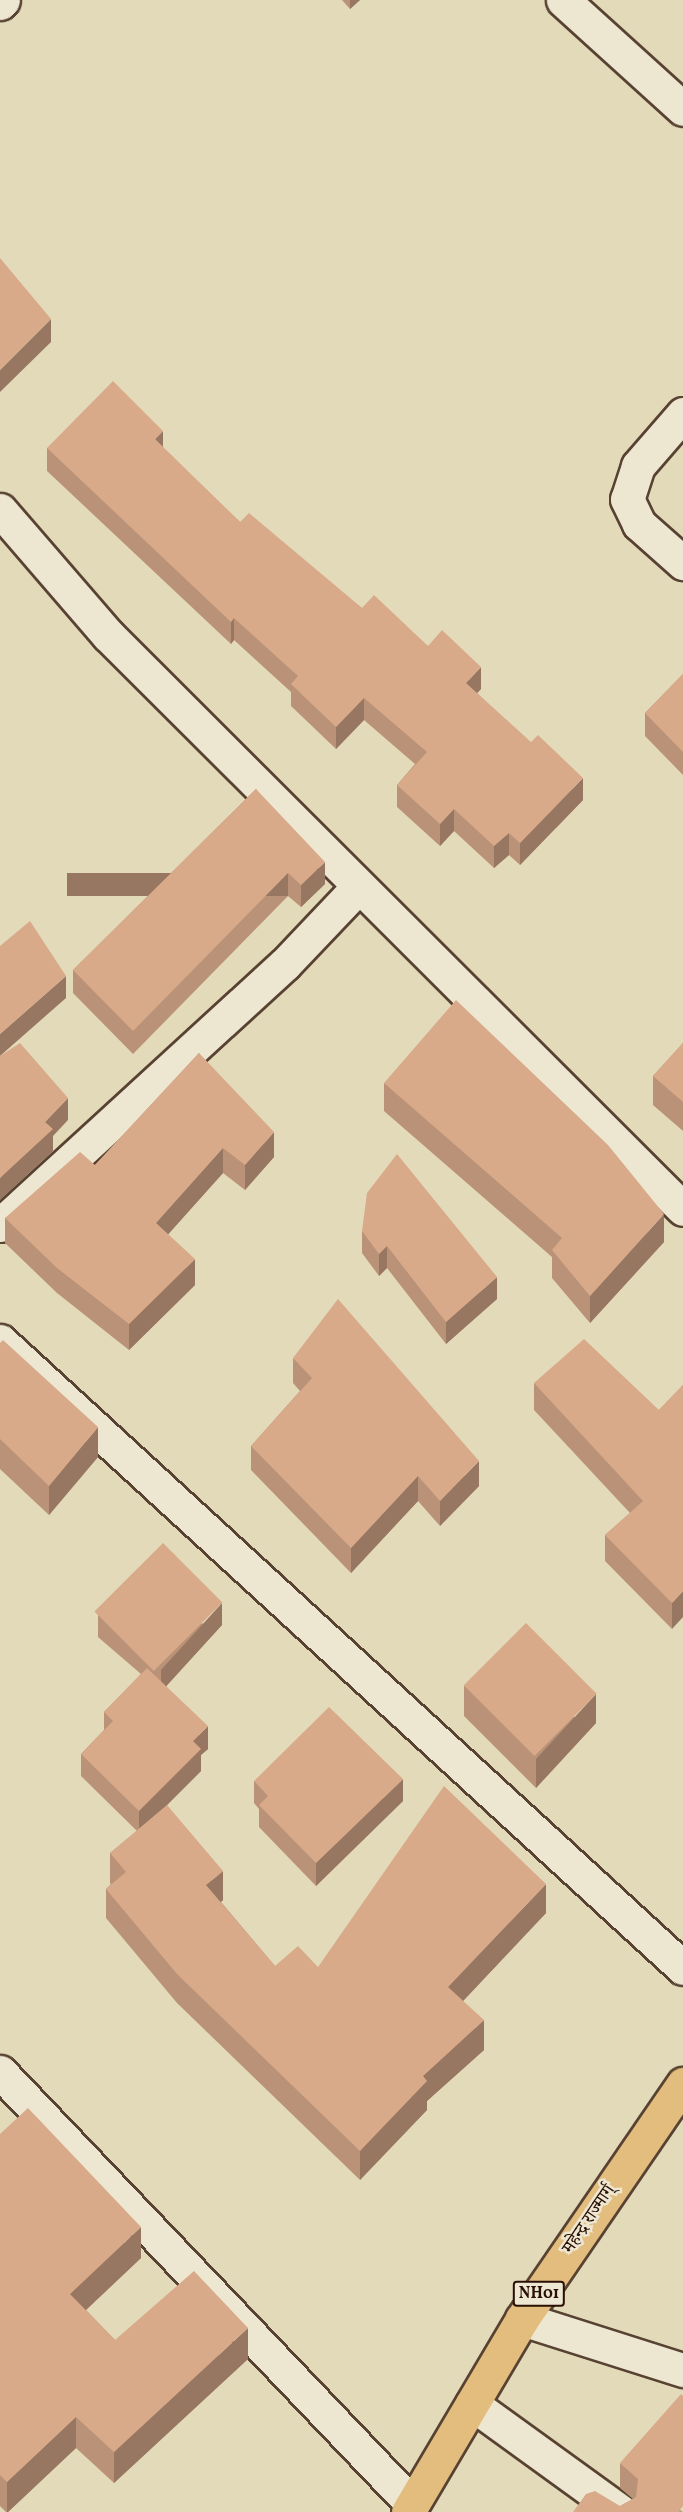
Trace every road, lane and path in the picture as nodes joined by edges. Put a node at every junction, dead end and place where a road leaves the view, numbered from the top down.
1 (3, 0) edge
2 (562, 0) edge
3 (0, 3) edge
4 (683, 109) edge
5 (683, 414) edge
6 (0, 510) edge
7 (683, 563) edge
8 (357, 888) junction
9 (683, 1209) edge
10 (0, 1225) edge
11 (0, 1341) edge
12 (683, 1968) edge
13 (0, 2072) edge
14 (683, 2084) edge
15 (522, 2319) junction
16 (683, 2370) edge
17 (472, 2404) junction
18 (410, 2508) edge
19 (621, 2512) edge

1 - 3 street
2 - 4 street
5 - 7 street
6 - 8 street
8 - 9 street
8 - 10 street
11 - 12 street
13 - 18 street
14 - 15 highway, महेन्द्र राज्मार्ग् / NH01
15 - 16 street
15 - 17 highway, महेन्द्र राज्मार्ग् / NH01
17 - 18 highway, महेन्द्र राज्मार्ग् / NH01
17 - 19 street

